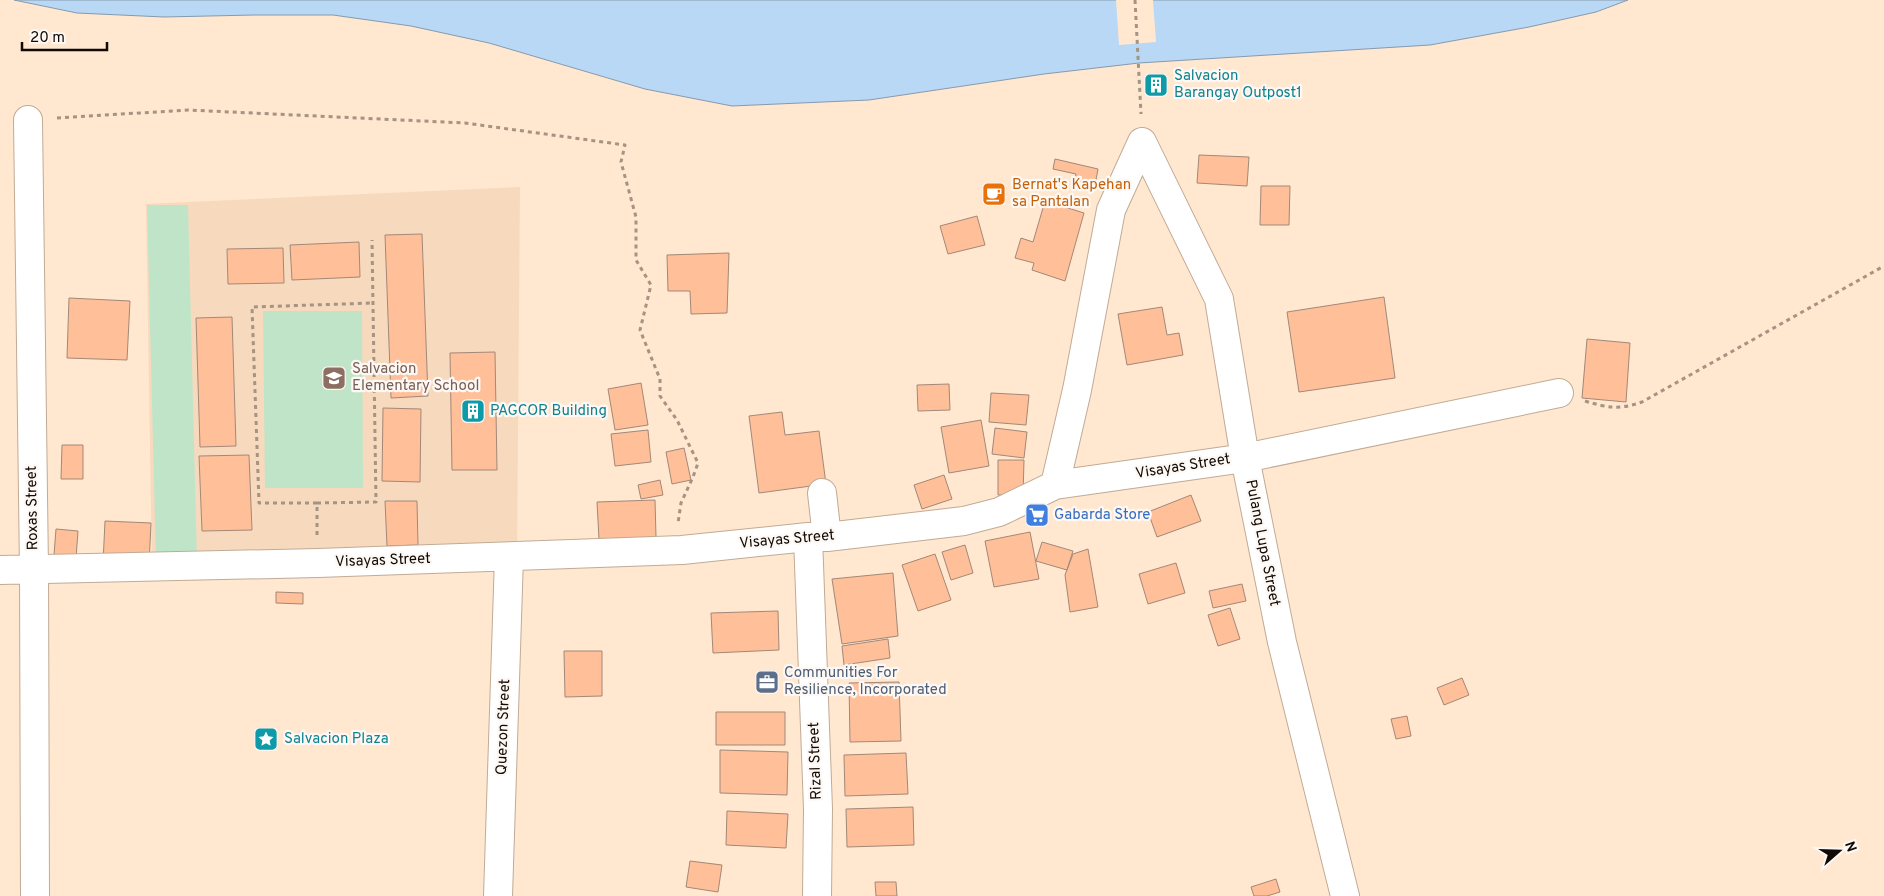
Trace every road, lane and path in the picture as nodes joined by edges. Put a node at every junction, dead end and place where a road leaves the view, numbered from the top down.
1 (1135, 0) edge
2 (28, 120) joint
3 (1142, 142) junction
4 (372, 240) dead end
5 (1884, 266) edge
6 (373, 303) junction
7 (1559, 393) joint
8 (1245, 458) junction
9 (1055, 485) junction
10 (822, 493) dead end
11 (317, 503) junction
12 (817, 537) junction
13 (682, 550) junction
14 (510, 557) junction
15 (318, 563) junction
16 (0, 570) edge
17 (34, 570) junction
18 (35, 896) edge
19 (498, 896) edge
20 (817, 896) edge
21 (1345, 896) edge

1 - 3 path
2 - 13 path
2 - 17 street, Roxas Street
3 - 8 street, Pulang Lupa Street
3 - 9 street
4 - 6 path
5 - 7 path
6 - 11 path
6 - 11 path
7 - 8 street, Visayas Street
8 - 9 street, Visayas Street
8 - 21 street, Pulang Lupa Street
9 - 12 street, Visayas Street
10 - 12 street, Rizal Street
11 - 15 path
12 - 13 street, Visayas Street
12 - 20 street, Rizal Street
13 - 14 street, Visayas Street
14 - 15 street, Visayas Street
14 - 19 street, Quezon Street
15 - 17 street, Visayas Street
16 - 17 street, Visayas Street
17 - 18 street, Roxas Street

